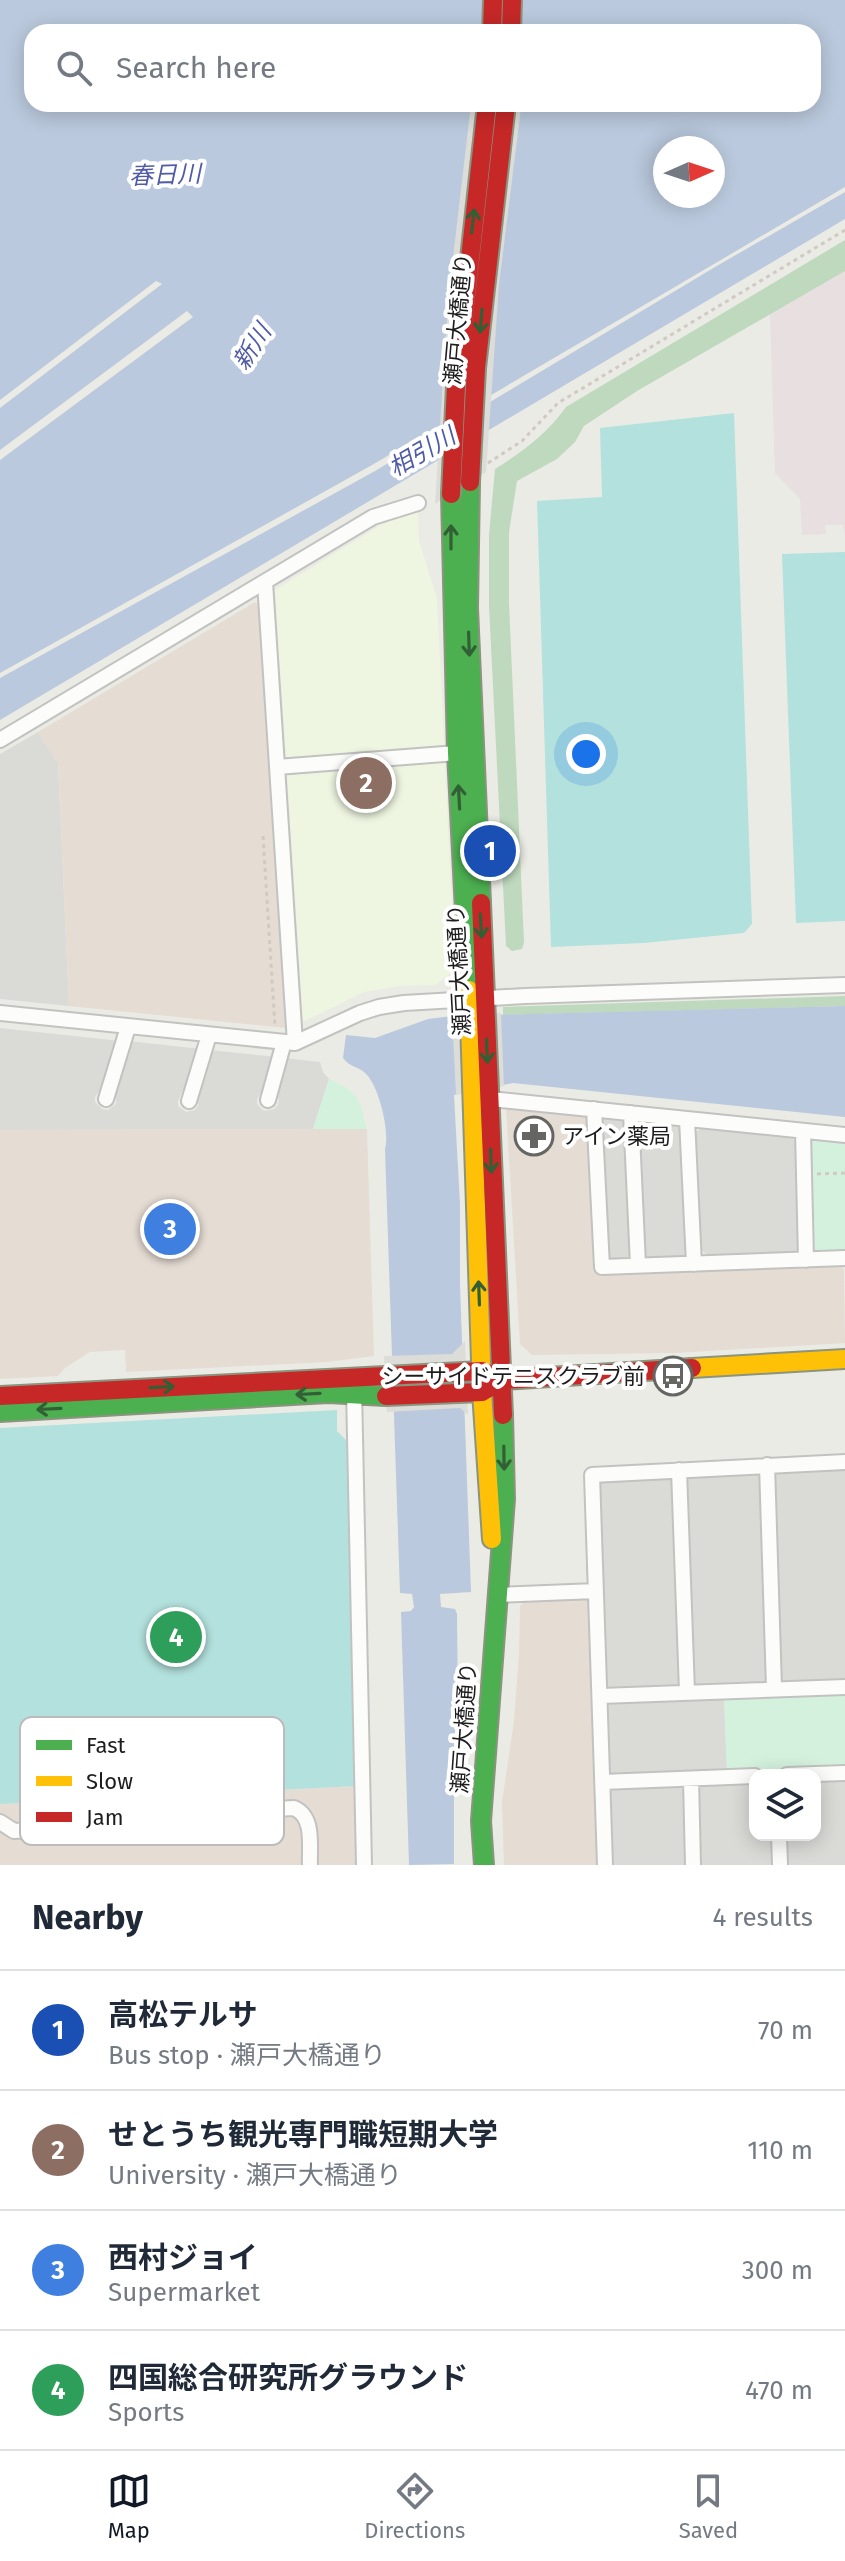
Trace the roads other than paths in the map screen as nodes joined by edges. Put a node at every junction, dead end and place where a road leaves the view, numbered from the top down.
1 (493, 0) edge
2 (512, 0) edge
3 (492, 24) edge
4 (511, 24) edge
5 (486, 112) edge
6 (505, 112) edge
7 (418, 503) dead end
8 (265, 582) junction
9 (0, 740) edge
10 (457, 753) junction
11 (277, 767) junction
12 (845, 985) edge
13 (478, 1006) junction
14 (0, 1013) edge
15 (128, 1027) junction
16 (209, 1035) junction
17 (290, 1043) junction
18 (481, 1094) junction
19 (106, 1099) dead end
20 (268, 1100) dead end
21 (189, 1101) dead end
22 (594, 1109) junction
23 (631, 1113) junction
24 (687, 1119) junction
25 (803, 1131) junction
26 (845, 1135) edge
27 (845, 1258) edge
28 (806, 1260) junction
29 (694, 1264) junction
30 (638, 1265) junction
31 (845, 1359) edge
32 (474, 1371) junction
33 (502, 1380) junction
34 (354, 1385) junction
35 (475, 1392) junction
36 (0, 1396) edge
37 (0, 1412) edge
38 (845, 1462) edge
39 (767, 1465) junction
40 (679, 1470) junction
41 (596, 1591) junction
42 (496, 1595) junction
43 (845, 1687) edge
44 (774, 1688) junction
45 (687, 1692) junction
46 (601, 1696) junction
47 (845, 1773) edge
48 (821, 1774) edge
49 (749, 1776) edge
50 (691, 1779) junction
51 (602, 1782) junction
52 (284, 1809) edge
53 (0, 1822) edge
54 (20, 1831) edge
55 (779, 1841) edge
56 (310, 1865) edge
57 (364, 1865) edge
58 (484, 1865) edge
59 (605, 1865) edge
60 (693, 1865) edge
61 (780, 1865) edge

1 - 3 street
2 - 4 street
10 -> 5 street, 瀬戸大橋通り, bridge
6 -> 13 street, 瀬戸大橋通り, bridge
7 - 8 street
8 - 9 street
8 - 11 street
10 - 11 street
13 -> 10 street, 瀬戸大橋通り
11 - 17 street
12 - 13 street
13 - 17 street
13 - 18 street, 瀬戸大橋通り
14 - 15 street
15 - 16 street
15 - 19 street
16 - 17 street
16 - 21 street
17 - 20 street
18 - 22 street
32 -> 18 street, 瀬戸大橋通り
18 -> 33 street, 瀬戸大橋通り
22 - 23 street
22 - 30 street
23 - 24 street
23 - 30 street
24 - 25 street
24 - 29 street
25 - 26 street
25 - 28 street
27 - 28 street
28 - 29 street
29 - 30 street
31 - 33 street
32 - 33 street
32 - 34 street
32 - 35 street, 瀬戸大橋通り
33 - 35 street
33 -> 42 street, 瀬戸大橋通り
34 - 35 street
36 -> 34 street
34 -> 37 street
34 - 57 street
35 - 42 street, 瀬戸大橋通り
38 - 39 street
39 - 40 street
39 - 44 street
40 - 41 street
40 - 45 street
41 - 42 street
41 - 46 street
42 - 58 street, 瀬戸大橋通り
43 - 44 street
44 - 45 street
45 - 46 street
46 - 51 street
47 - 48 street
49 - 50 street
50 - 51 street
50 - 60 street
51 - 59 street
52 - 56 street
53 - 54 street
55 - 61 street

